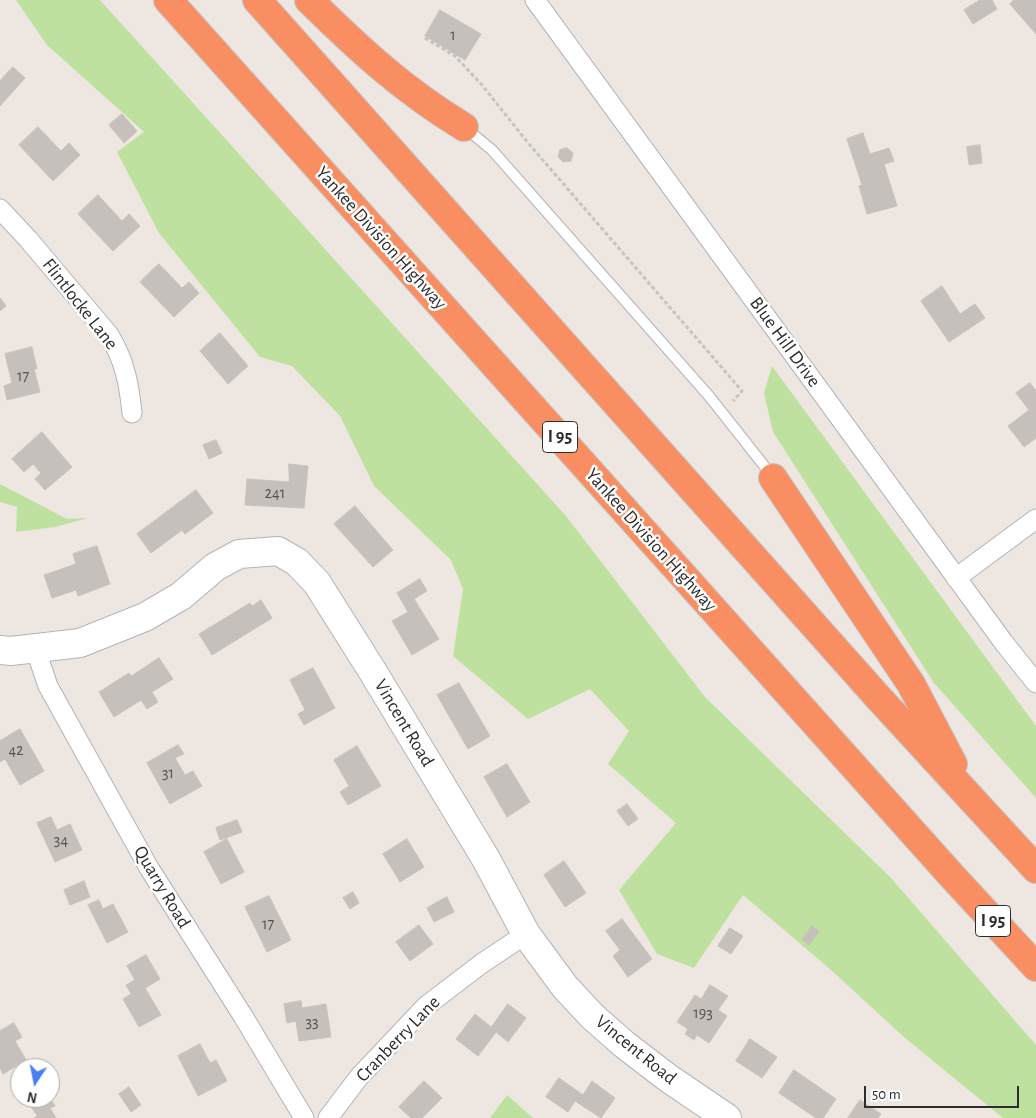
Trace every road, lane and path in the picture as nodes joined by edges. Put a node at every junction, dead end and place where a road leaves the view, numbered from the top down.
1 (168, 0) edge
2 (256, 0) edge
3 (309, 0) edge
4 (535, 0) edge
5 (425, 38) dead end
6 (464, 127) joint
7 (0, 209) edge
8 (132, 413) dead end
9 (722, 413) junction
10 (773, 478) joint
11 (1036, 519) edge
12 (956, 578) junction
13 (35, 648) junction
14 (0, 650) edge
15 (1036, 683) edge
16 (971, 798) junction
17 (1036, 869) edge
18 (526, 934) junction
19 (1036, 967) edge
20 (304, 1118) edge
21 (328, 1118) edge
22 (727, 1118) edge

1 - 19 highway, Yankee Division Highway / I 95
2 - 16 highway
3 - 6 highway
4 - 12 street, Blue Hill Drive
5 - 9 path
6 - 9 lane
7 - 8 street, Flintlocke Lane
9 - 10 lane
10 - 16 highway
11 - 12 street
12 - 15 street, Blue Hill Drive
13 - 14 street, Vincent Road
13 - 18 street, Vincent Road
13 - 20 street, Quarry Road
16 - 17 highway
18 - 21 street, Cranberry Lane
18 - 22 street, Vincent Road

